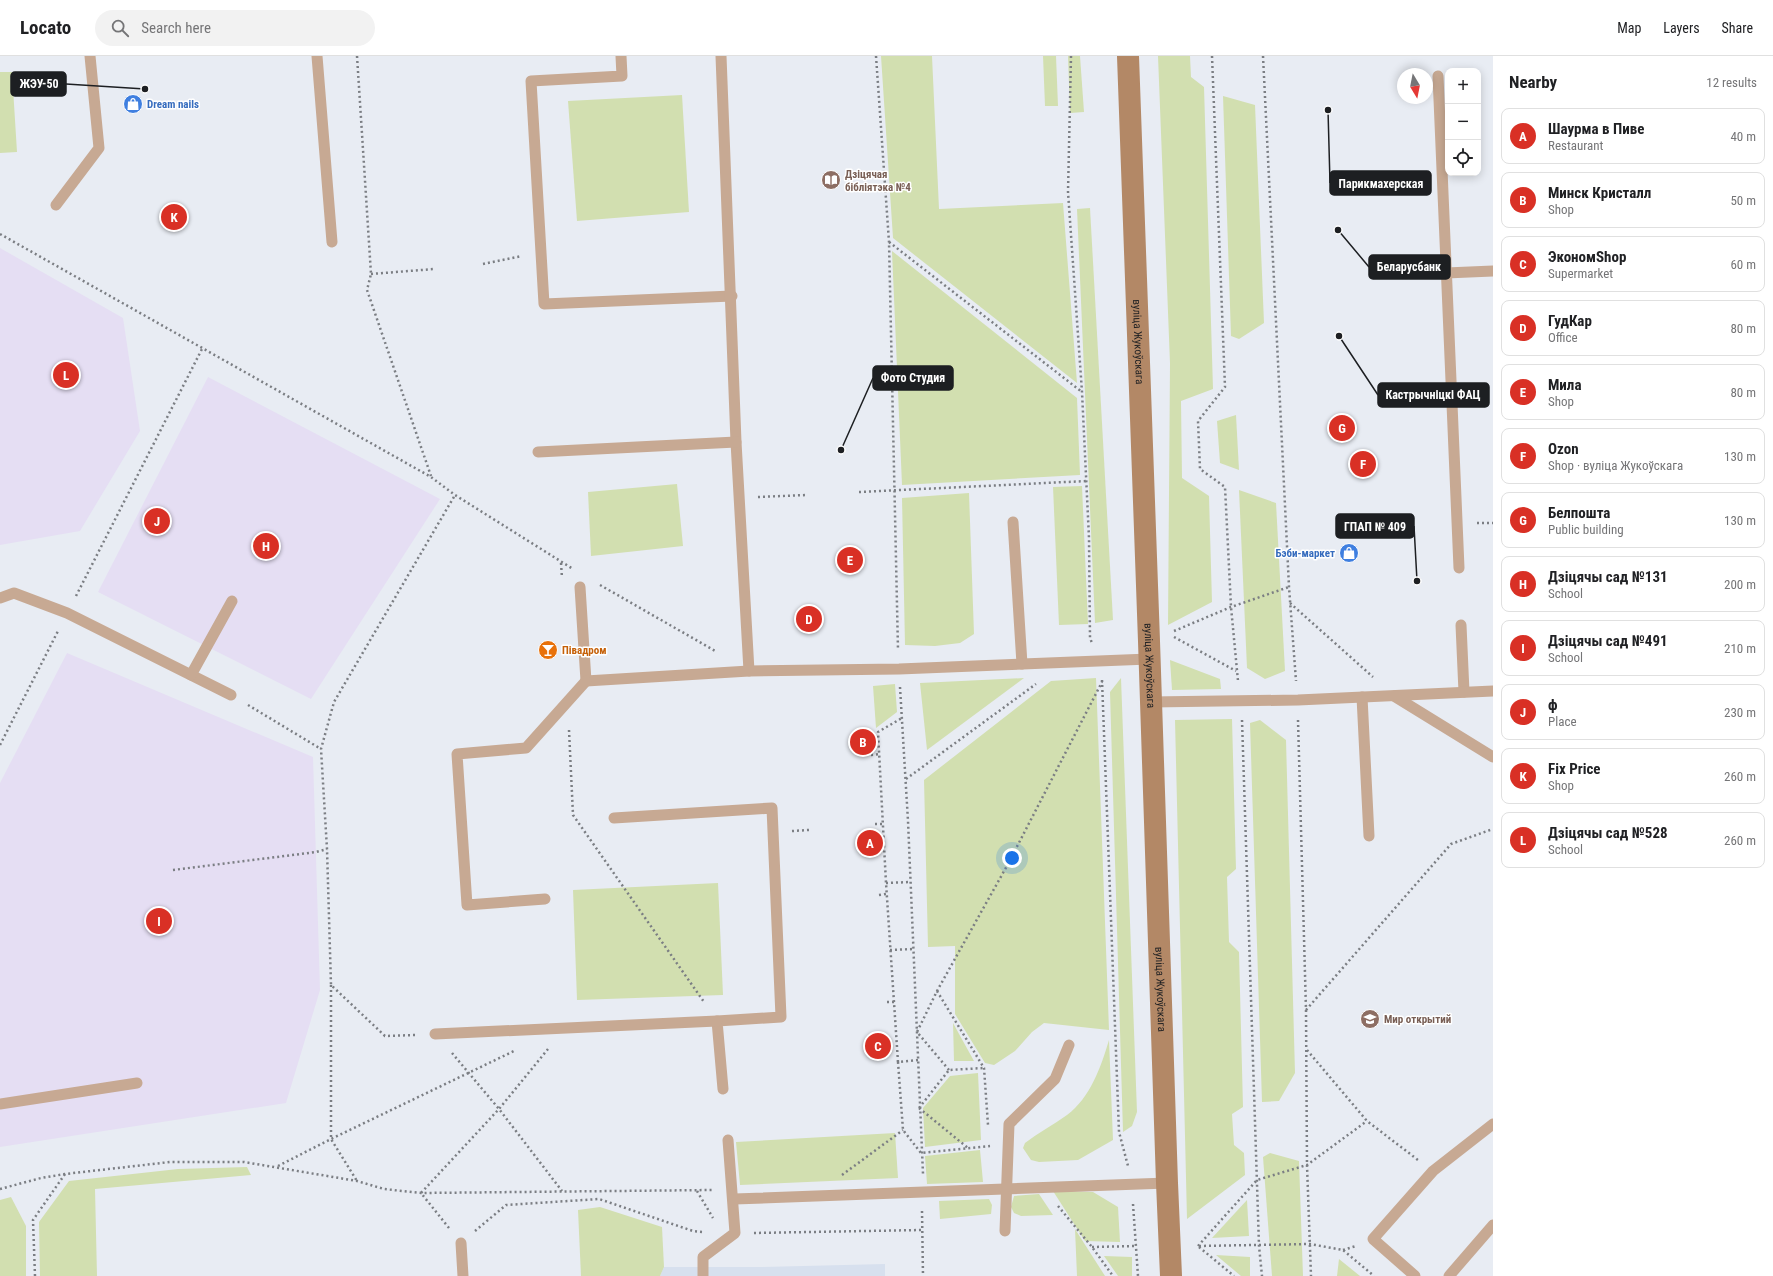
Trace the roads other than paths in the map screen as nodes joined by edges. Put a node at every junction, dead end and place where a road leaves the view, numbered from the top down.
1 (90, 56) edge
2 (317, 56) edge
3 (621, 56) edge
4 (721, 56) edge
5 (1128, 56) edge
6 (1438, 76) dead end
7 (56, 205) dead end
8 (332, 242) dead end
9 (1493, 271) edge
10 (1446, 273) junction
11 (732, 296) junction
12 (736, 442) junction
13 (538, 452) dead end
14 (1013, 522) dead end
15 (1459, 568) dead end
16 (580, 588) dead end
17 (0, 598) edge
18 (232, 601) dead end
19 (1461, 625) dead end
20 (1149, 659) junction
21 (1022, 664) junction
22 (749, 671) junction
23 (191, 675) junction
24 (586, 681) junction
25 (1493, 691) edge
26 (1464, 692) junction
27 (231, 695) road end
28 (1394, 696) junction
29 (1362, 697) junction
30 (1151, 702) junction
31 (1493, 758) edge
32 (614, 818) dead end
33 (1369, 836) dead end
34 (545, 899) dead end
35 (717, 1020) junction
36 (435, 1034) road end
37 (1069, 1045) dead end
38 (137, 1083) dead end
39 (723, 1089) dead end
40 (0, 1104) edge
41 (1493, 1124) edge
42 (728, 1140) dead end
43 (1167, 1183) junction
44 (1006, 1189) junction
45 (734, 1200) junction
46 (1493, 1225) edge
47 (1005, 1231) dead end
48 (461, 1243) road end
49 (463, 1276) edge
50 (703, 1276) edge
51 (1171, 1276) edge
52 (1415, 1276) edge
53 (1449, 1276) edge

1 - 7 lane
2 - 8 lane
3 - 11 lane
4 - 11 lane
5 - 20 main road, вуліца Жукоўскага
6 - 10 lane
9 - 10 lane
10 - 15 lane
11 - 12 lane
12 - 13 lane
12 - 22 lane
14 - 21 lane
16 - 24 lane
17 - 23 lane
18 - 23 lane
19 - 26 lane
20 - 21 lane
20 - 30 main road, вуліца Жукоўскага
21 - 22 lane
22 - 24 lane
23 - 27 lane
24 - 34 lane
25 - 26 lane
26 - 28 lane
28 - 29 lane
28 - 31 lane
29 - 30 lane
29 - 33 lane
30 - 43 main road, вуліца Жукоўскага
32 - 35 lane
35 - 36 lane
35 - 39 lane
37 - 44 lane
38 - 40 lane
41 - 52 lane
42 - 45 lane
43 - 44 lane
43 - 51 main road, вуліца Жукоўскага
44 - 45 lane
44 - 47 lane
45 - 50 lane
46 - 53 lane
48 - 49 lane

